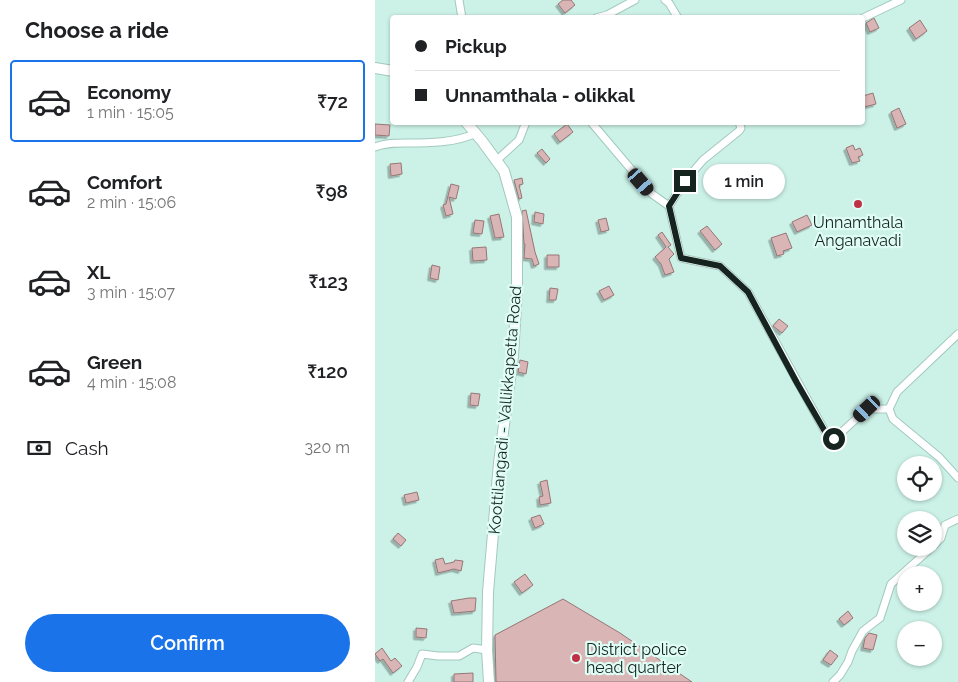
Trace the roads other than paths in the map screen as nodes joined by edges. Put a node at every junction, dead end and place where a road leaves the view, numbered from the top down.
1 (459, 0) edge
2 (635, 0) edge
3 (665, 0) edge
4 (901, 0) edge
5 (462, 15) edge
6 (607, 15) edge
7 (676, 15) edge
8 (865, 17) edge
9 (375, 68) edge
10 (390, 70) edge
11 (469, 125) edge
12 (525, 125) edge
13 (594, 125) edge
14 (740, 125) edge
15 (476, 133) junction
16 (375, 147) edge
17 (497, 160) junction
18 (669, 206) junction
19 (958, 334) edge
20 (889, 409) junction
21 (958, 478) edge
22 (958, 519) edge
23 (942, 535) edge
24 (922, 556) edge
25 (487, 650) junction
26 (407, 682) edge
27 (489, 682) edge
28 (833, 682) edge

1 - 5 street
2 - 6 street
3 - 7 street
4 - 8 street
9 - 10 main road
11 - 15 main road, Koottilangadi - Vallikkapetta Road
12 - 17 street
13 - 18 street
14 - 18 street
15 - 16 street
15 - 17 main road, Koottilangadi - Vallikkapetta Road
17 - 25 main road, Koottilangadi - Vallikkapetta Road
18 - 20 street
19 - 20 street
20 - 21 street
22 - 23 street
24 - 28 street
25 - 26 street
25 - 27 main road, Koottilangadi - Vallikkapetta Road

